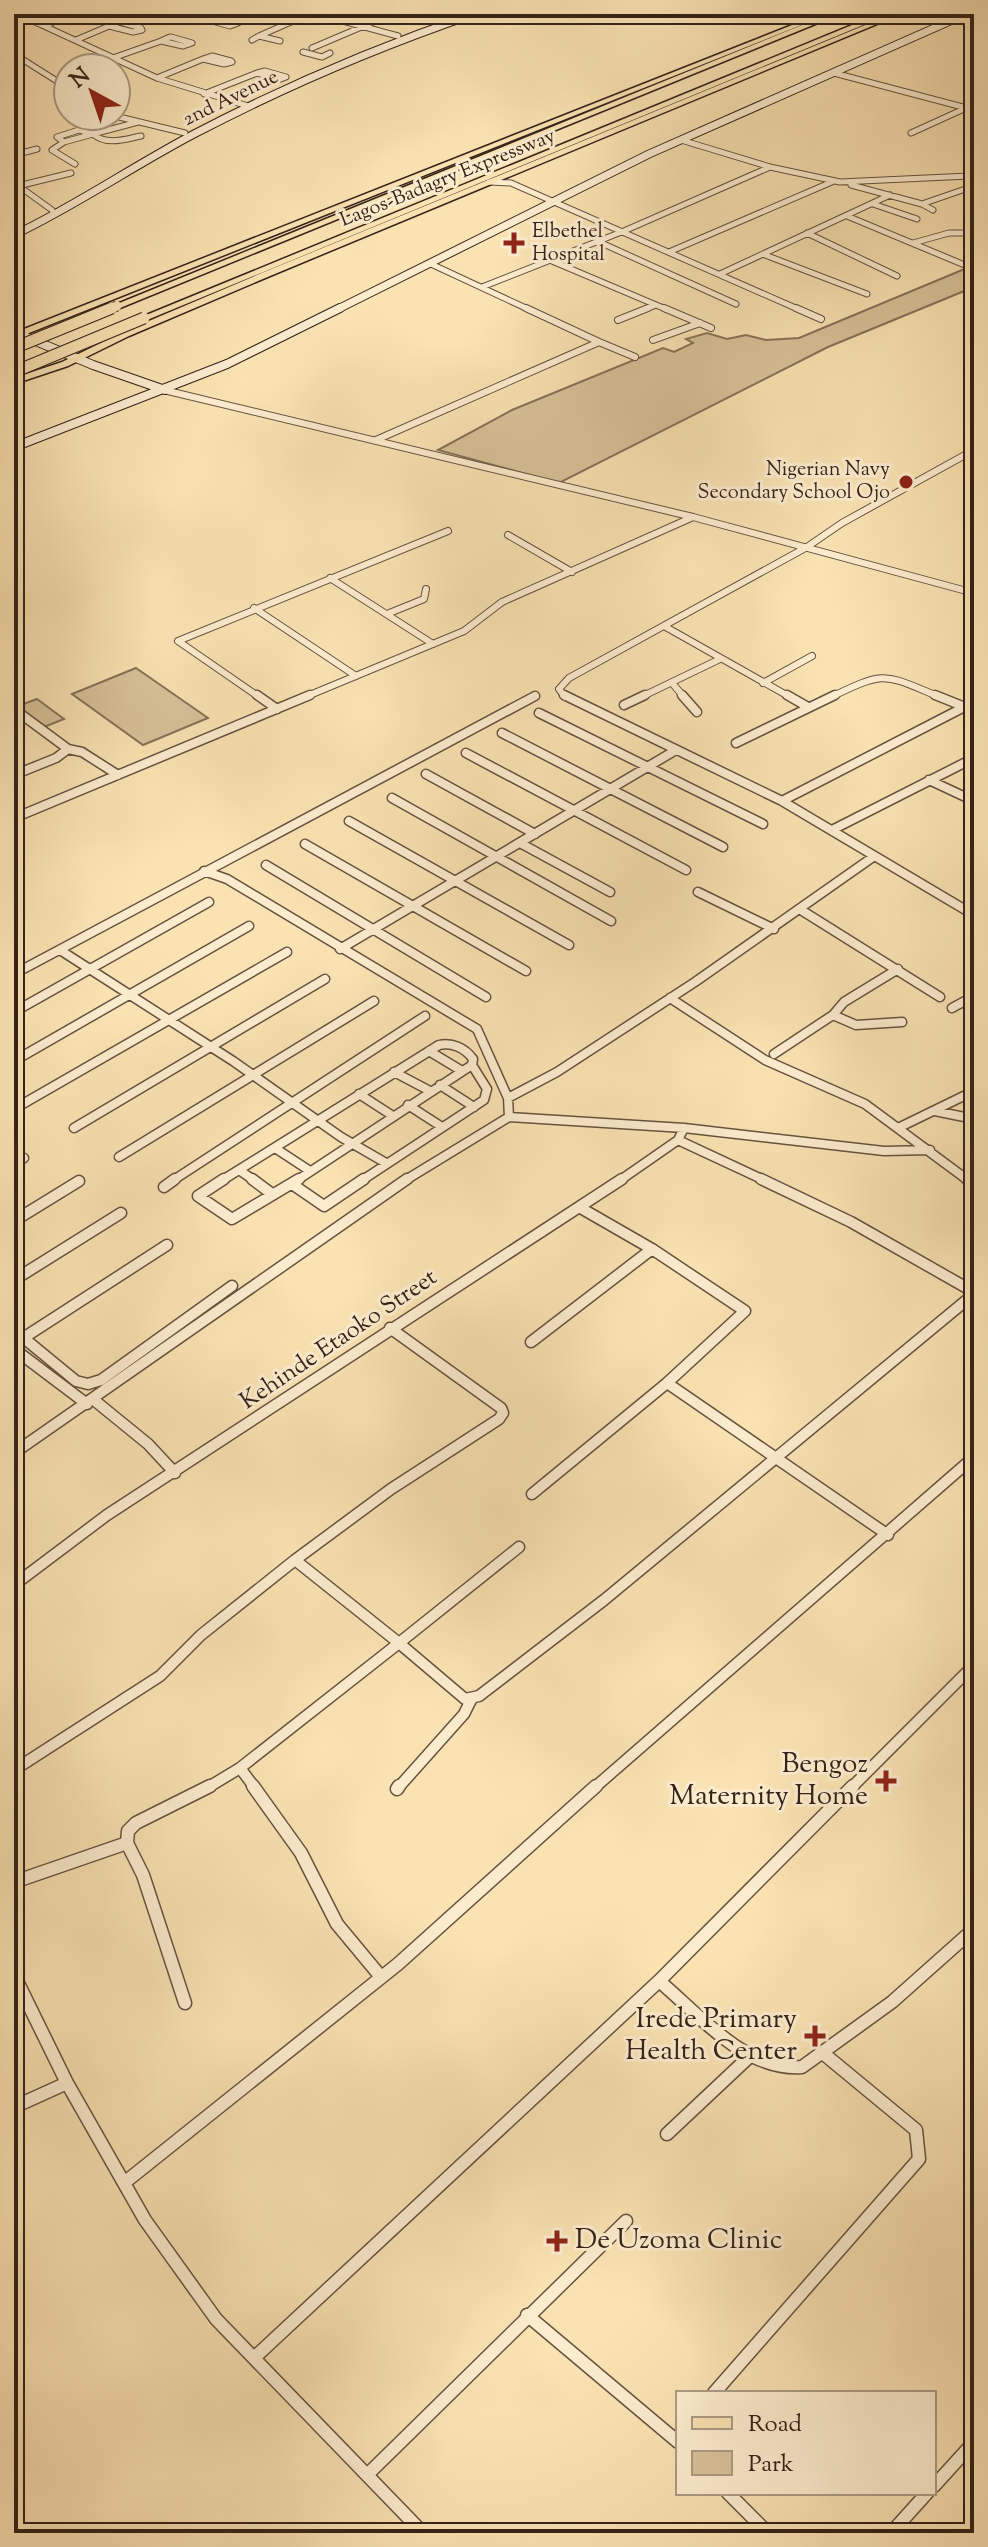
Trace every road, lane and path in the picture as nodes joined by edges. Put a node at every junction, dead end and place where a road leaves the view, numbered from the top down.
1 (18, 14) edge
2 (67, 14) edge
3 (226, 14) edge
4 (309, 14) edge
5 (317, 14) edge
6 (392, 14) edge
7 (459, 14) edge
8 (474, 14) edge
9 (826, 14) edge
10 (836, 14) edge
11 (886, 14) edge
12 (898, 14) edge
13 (966, 14) edge
14 (218, 17) junction
15 (46, 26) junction
16 (109, 26) junction
17 (364, 26) junction
18 (259, 36) junction
19 (398, 36) junction
20 (76, 40) junction
21 (161, 41) junction
22 (312, 48) junction
23 (101, 52) edge
24 (130, 52) edge
25 (14, 54) edge
26 (203, 59) junction
27 (29, 64) junction
28 (14, 67) edge
29 (132, 67) edge
30 (257, 73) junction
31 (834, 73) junction
32 (52, 78) edge
33 (157, 78) junction
34 (203, 94) junction
35 (245, 106) junction
36 (966, 108) junction
37 (974, 110) edge
38 (132, 120) edge
39 (138, 122) junction
40 (185, 133) junction
41 (911, 133) dead end
42 (94, 134) junction
43 (141, 136) dead end
44 (681, 140) junction
45 (37, 149) dead end
46 (14, 155) edge
47 (75, 164) dead end
48 (770, 167) junction
49 (71, 173) dead end
50 (969, 176) dead end
51 (508, 180) junction
52 (837, 181) junction
53 (15, 185) edge
54 (974, 186) edge
55 (890, 195) junction
56 (555, 203) junction
57 (873, 204) junction
58 (922, 204) junction
59 (52, 210) junction
60 (933, 210) dead end
61 (847, 216) junction
62 (917, 219) dead end
63 (14, 228) edge
64 (624, 231) junction
65 (807, 233) junction
66 (974, 233) edge
67 (14, 235) edge
68 (597, 241) junction
69 (913, 243) junction
70 (669, 252) junction
71 (765, 255) junction
72 (552, 261) junction
73 (432, 264) junction
74 (967, 266) dead end
75 (720, 274) junction
76 (897, 276) dead end
77 (482, 287) junction
78 (867, 294) dead end
79 (736, 304) dead end
80 (656, 305) junction
81 (821, 319) dead end
82 (618, 320) dead end
83 (47, 322) junction
84 (700, 323) junction
85 (711, 328) dead end
86 (17, 330) edge
87 (653, 340) dead end
88 (599, 342) junction
89 (101, 347) junction
90 (14, 348) edge
91 (88, 354) junction
92 (635, 357) dead end
93 (77, 358) junction
94 (104, 362) junction
95 (93, 365) junction
96 (58, 366) junction
97 (114, 371) junction
98 (14, 372) edge
99 (14, 381) edge
100 (166, 391) junction
101 (375, 441) junction
102 (14, 448) edge
103 (974, 450) edge
104 (693, 517) junction
105 (448, 531) dead end
106 (508, 535) dead end
107 (807, 547) junction
108 (572, 572) junction
109 (330, 578) junction
110 (426, 589) dead end
111 (974, 593) edge
112 (254, 608) junction
113 (387, 614) junction
114 (664, 626) junction
115 (433, 644) junction
116 (812, 656) dead end
117 (720, 659) junction
118 (356, 676) junction
119 (672, 683) junction
120 (763, 683) junction
121 (535, 696) dead end
122 (974, 702) edge
123 (624, 705) dead end
124 (808, 707) junction
125 (965, 707) junction
126 (277, 709) junction
127 (15, 712) edge
128 (697, 712) dead end
129 (539, 713) dead end
130 (502, 733) dead end
131 (736, 743) dead end
132 (68, 749) junction
133 (676, 750) junction
134 (466, 753) dead end
135 (974, 758) edge
136 (647, 767) junction
137 (426, 774) dead end
138 (14, 775) edge
139 (118, 775) junction
140 (929, 780) junction
141 (612, 788) junction
142 (392, 798) dead end
143 (782, 801) junction
144 (974, 801) edge
145 (575, 810) junction
146 (14, 818) edge
147 (349, 821) dead end
148 (763, 824) dead end
149 (832, 830) junction
150 (535, 834) junction
151 (520, 843) junction
152 (305, 844) dead end
153 (723, 847) dead end
154 (873, 857) junction
155 (495, 858) junction
156 (266, 865) dead end
157 (686, 870) dead end
158 (204, 871) junction
159 (455, 882) junction
160 (610, 892) dead end
161 (698, 892) dead end
162 (209, 902) dead end
163 (414, 906) junction
164 (801, 910) junction
165 (974, 915) edge
166 (611, 921) dead end
167 (249, 926) dead end
168 (774, 929) junction
169 (372, 931) junction
170 (569, 945) dead end
171 (340, 949) junction
172 (60, 950) junction
173 (287, 952) dead end
174 (90, 969) junction
175 (898, 969) junction
176 (526, 971) dead end
177 (14, 974) edge
178 (325, 979) dead end
179 (126, 996) junction
180 (974, 996) edge
181 (486, 997) dead end
182 (940, 997) dead end
183 (670, 998) junction
184 (374, 1001) dead end
185 (952, 1008) dead end
186 (14, 1012) edge
187 (833, 1015) junction
188 (425, 1016) dead end
189 (167, 1020) junction
190 (902, 1022) dead end
191 (210, 1045) junction
192 (429, 1051) junction
193 (774, 1054) dead end
194 (14, 1061) edge
195 (472, 1065) junction
196 (462, 1071) junction
197 (394, 1072) junction
198 (253, 1075) junction
199 (440, 1085) junction
200 (430, 1091) junction
201 (974, 1091) edge
202 (359, 1094) junction
203 (508, 1098) junction
204 (292, 1103) junction
205 (408, 1105) junction
206 (474, 1107) junction
207 (14, 1109) edge
208 (935, 1111) junction
209 (393, 1116) junction
210 (509, 1117) junction
211 (974, 1119) edge
212 (318, 1121) junction
213 (442, 1127) junction
214 (74, 1128) dead end
215 (684, 1128) junction
216 (898, 1128) junction
217 (678, 1140) junction
218 (351, 1145) junction
219 (275, 1148) junction
220 (930, 1150) junction
221 (119, 1157) dead end
222 (24, 1158) dead end
223 (386, 1163) junction
224 (14, 1164) edge
225 (239, 1170) junction
226 (310, 1171) junction
227 (79, 1181) dead end
228 (292, 1184) junction
229 (974, 1185) edge
230 (164, 1187) dead end
231 (272, 1194) junction
232 (579, 1207) junction
233 (121, 1213) dead end
234 (14, 1221) edge
235 (167, 1245) dead end
236 (652, 1249) junction
237 (14, 1280) edge
238 (232, 1286) dead end
239 (974, 1293) edge
240 (390, 1328) junction
241 (14, 1330) edge
242 (531, 1342) dead end
243 (17, 1343) edge
244 (667, 1383) junction
245 (91, 1402) junction
246 (14, 1453) edge
247 (974, 1457) edge
248 (776, 1460) junction
249 (175, 1473) junction
250 (532, 1494) dead end
251 (888, 1535) junction
252 (519, 1547) dead end
253 (295, 1560) junction
254 (14, 1585) edge
255 (399, 1643) junction
256 (974, 1665) edge
257 (471, 1700) junction
258 (240, 1768) junction
259 (14, 1770) edge
260 (397, 1789) dead end
261 (127, 1843) junction
262 (14, 1882) edge
263 (974, 1931) edge
264 (14, 1975) edge
265 (381, 1977) junction
266 (659, 1981) junction
267 (185, 2003) dead end
268 (824, 2054) junction
269 (749, 2057) junction
270 (67, 2083) junction
271 (14, 2107) edge
272 (667, 2134) dead end
273 (124, 2183) junction
274 (626, 2221) dead end
275 (527, 2315) junction
276 (255, 2357) junction
277 (716, 2391) edge
278 (676, 2438) edge
279 (971, 2450) edge
280 (367, 2475) junction
281 (936, 2484) edge
282 (730, 2495) edge
283 (925, 2495) edge
284 (14, 2519) edge
285 (15, 2533) edge
286 (423, 2533) edge
287 (768, 2533) edge
288 (891, 2533) edge

1 - 15 street
2 - 15 street
3 - 14 street
4 - 18 street
5 - 17 street
6 - 17 street
7 - 19 main road, 2nd Avenue
8 - 35 main road, 2nd Avenue
9 - 83 main road, Lagos-Badagry Expressway
10 - 90 highway, Lagos-Badagry Expressway, bridge
11 - 98 highway, Lagos-Badagry Expressway, bridge
12 - 51 main road, Lagos-Badagry Expressway
13 - 31 main road
14 - 14 street
15 - 20 street
16 - 16 street
16 - 20 street
17 - 19 street
17 - 22 street
18 - 18 street
19 - 35 main road, 2nd Avenue
20 - 23 street
21 - 21 street
21 - 24 street
22 - 22 street
25 - 27 street
26 - 26 street
26 - 33 street
27 - 28 street
27 - 32 street
29 - 33 street
30 - 30 street
30 - 34 street
31 - 36 street
31 - 44 main road
33 - 34 street
34 - 35 street
35 - 40 main road, 2nd Avenue
35 - 67 main road, 2nd Avenue
36 - 37 street
36 - 41 street
38 - 39 street
39 - 40 street
39 - 42 street
40 - 59 main road, 2nd Avenue
42 - 43 street
42 - 47 street
44 - 48 street
44 - 56 main road
45 - 46 street
48 - 52 street
48 - 64 street
49 - 53 street
50 - 52 street
51 - 56 street
51 - 89 main road, Lagos-Badagry Expressway
52 - 55 street
52 - 70 street
53 - 59 street
54 - 58 street
55 - 57 street
55 - 58 street
56 - 64 street
56 - 73 main road
57 - 61 street
57 - 62 street
58 - 60 street
59 - 63 main road, 2nd Avenue
61 - 65 street
61 - 69 street
64 - 68 street
64 - 70 street
65 - 71 street
65 - 76 street
66 - 69 street
68 - 72 street
68 - 79 street
69 - 74 street
70 - 75 street
71 - 75 street
71 - 78 street
72 - 77 street
72 - 80 street
73 - 77 street
73 - 100 main road
75 - 81 street
77 - 88 street
80 - 82 street
80 - 84 street
83 - 86 main road
83 - 86 main road, Lagos-Badagry Expressway
84 - 85 street
84 - 87 street
86 - 91 main road
86 - 93 main road
88 - 92 street
88 - 101 street
89 - 91 main road, Lagos-Badagry Expressway
89 - 94 main road
91 - 93 main road, Lagos-Badagry Expressway
91 - 94 main road
93 - 95 main road
93 - 96 main road, Lagos-Badagry Expressway
94 - 97 main road
95 - 96 main road
95 - 97 main road
96 - 99 main road, Lagos-Badagry Expressway
97 - 100 main road
100 - 101 street
100 - 102 main road
101 - 104 street
103 - 107 street
104 - 107 street
104 - 108 street
105 - 109 street
106 - 108 street
107 - 111 street
107 - 114 street
108 - 115 street
109 - 112 street
109 - 113 street
110 - 113 street
112 - 118 street
112 - 126 street
113 - 115 street
114 - 117 street
114 - 133 street
115 - 118 street
116 - 120 street
117 - 119 street
117 - 120 street
118 - 126 street
119 - 123 street
119 - 128 street
120 - 124 street
121 - 158 street
122 - 125 street
124 - 125 street
124 - 131 street
125 - 143 street
126 - 139 street
127 - 132 street
129 - 136 street
130 - 141 street
132 - 138 street
132 - 139 street
133 - 136 street
133 - 143 street
134 - 145 street
135 - 140 street
136 - 141 street
136 - 148 street
137 - 150 street
139 - 146 street
140 - 144 street
140 - 149 street
141 - 145 street
141 - 153 street
142 - 155 street
143 - 149 street
145 - 150 street
145 - 157 street
147 - 159 street
149 - 154 street
150 - 151 street
151 - 155 street
151 - 160 street
152 - 163 street
154 - 164 street
154 - 165 street
155 - 159 street
155 - 166 street
156 - 169 street
158 - 171 street
158 - 172 street
159 - 163 street
159 - 170 street
161 - 168 street
162 - 174 street
163 - 169 street
163 - 176 street
164 - 168 street
164 - 175 street
167 - 179 street
168 - 183 street
169 - 171 street
169 - 181 street
171 - 203 street
172 - 174 street
172 - 177 street
173 - 189 street
174 - 179 street
174 - 186 street
175 - 182 street
175 - 187 street
178 - 191 street
179 - 189 street
179 - 194 street
180 - 185 street
183 - 203 street
183 - 216 street
184 - 198 street
187 - 190 street
187 - 193 street
188 - 204 street
189 - 191 street
189 - 207 street
191 - 198 street
191 - 214 street
192 - 195 street
192 - 196 street
192 - 197 street
195 - 196 street
195 - 206 street
196 - 199 street
197 - 200 street
197 - 202 street
198 - 204 street
198 - 221 street
199 - 200 street
199 - 206 street
200 - 205 street
201 - 208 street
202 - 209 street
202 - 212 street
203 - 210 street
204 - 212 street
204 - 230 street
205 - 209 street
205 - 213 street
206 - 213 street
208 - 211 street
208 - 216 street
209 - 218 street
210 - 215 street
210 - 245 street
212 - 218 street
212 - 219 street
213 - 223 street
215 - 217 street, Kehinde Etaoko Street
215 - 220 street
216 - 220 street
217 - 232 street, Kehinde Etaoko Street
217 - 239 street
218 - 223 street
218 - 226 street
219 - 225 street
219 - 226 street
220 - 229 street
222 - 224 street
223 - 228 street
225 - 231 street
225 - 231 street
226 - 228 street
227 - 234 street
228 - 231 street
232 - 236 street
232 - 240 street, Kehinde Etaoko Street
233 - 237 street
235 - 243 street
236 - 242 street
236 - 244 street
238 - 243 street
239 - 248 street
240 - 249 street, Kehinde Etaoko Street
240 - 253 street
241 - 243 street
243 - 245 street
244 - 248 street
244 - 250 street
245 - 246 street
245 - 249 street
247 - 251 street
248 - 251 street
248 - 257 street
249 - 254 street, Kehinde Etaoko Street
251 - 265 street
252 - 255 street
253 - 255 street
253 - 259 street
255 - 257 street
255 - 258 street
256 - 266 street
257 - 260 street
258 - 261 street
258 - 265 street
261 - 262 street
261 - 267 street
263 - 268 street
264 - 270 street
265 - 273 street
266 - 269 street
266 - 276 street
268 - 269 street
268 - 277 street
269 - 272 street
270 - 271 street
270 - 273 street
273 - 276 street
274 - 275 street
275 - 278 street
275 - 280 street
276 - 280 street
279 - 281 street
280 - 286 street
282 - 287 street
283 - 288 street
284 - 285 street

